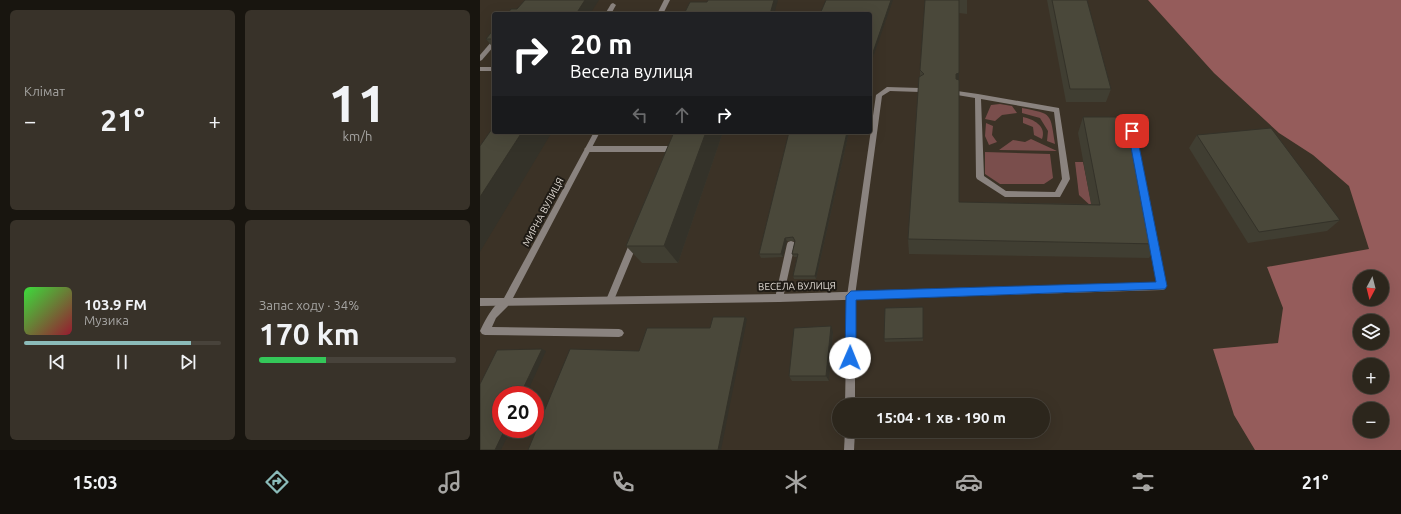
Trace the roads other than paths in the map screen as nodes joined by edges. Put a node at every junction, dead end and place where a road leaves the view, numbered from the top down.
1 (667, 0) edge
2 (613, 5) dead end
3 (609, 12) edge
4 (661, 12) edge
5 (492, 44) edge
6 (480, 59) edge
7 (480, 69) edge
8 (492, 69) edge
9 (920, 90) edge
10 (958, 93) edge
11 (978, 96) junction
12 (1129, 116) dead end
13 (596, 134) edge
14 (588, 149) junction
15 (666, 163) edge
16 (1147, 209) edge
17 (1152, 232) edge
18 (636, 235) edge
19 (791, 244) dead end
20 (851, 296) junction
21 (779, 298) junction
22 (610, 300) junction
23 (507, 301) junction
24 (480, 302) edge
25 (619, 333) dead end
26 (850, 398) edge
27 (850, 438) edge
28 (849, 450) edge

1 - 4 street
2 - 3 street
5 - 6 street
7 - 8 street
9 - 20 street
10 - 11 street
11 - 11 street
12 - 16 street
13 - 14 street, МИРНА ВУЛИЦЯ
14 - 15 street
14 - 23 street, МИРНА ВУЛИЦЯ
17 - 20 street, ВЕСЕЛА ВУЛИЦЯ
18 - 22 street
19 - 21 street
20 - 21 street, ВЕСЕЛА ВУЛИЦЯ
20 - 26 street
21 - 22 street, ВЕСЕЛА ВУЛИЦЯ
22 - 23 street, ВЕСЕЛА ВУЛИЦЯ
23 - 24 street, ВЕСЕЛА ВУЛИЦЯ
23 - 25 street, МИРНА ВУЛИЦЯ
27 - 28 street

